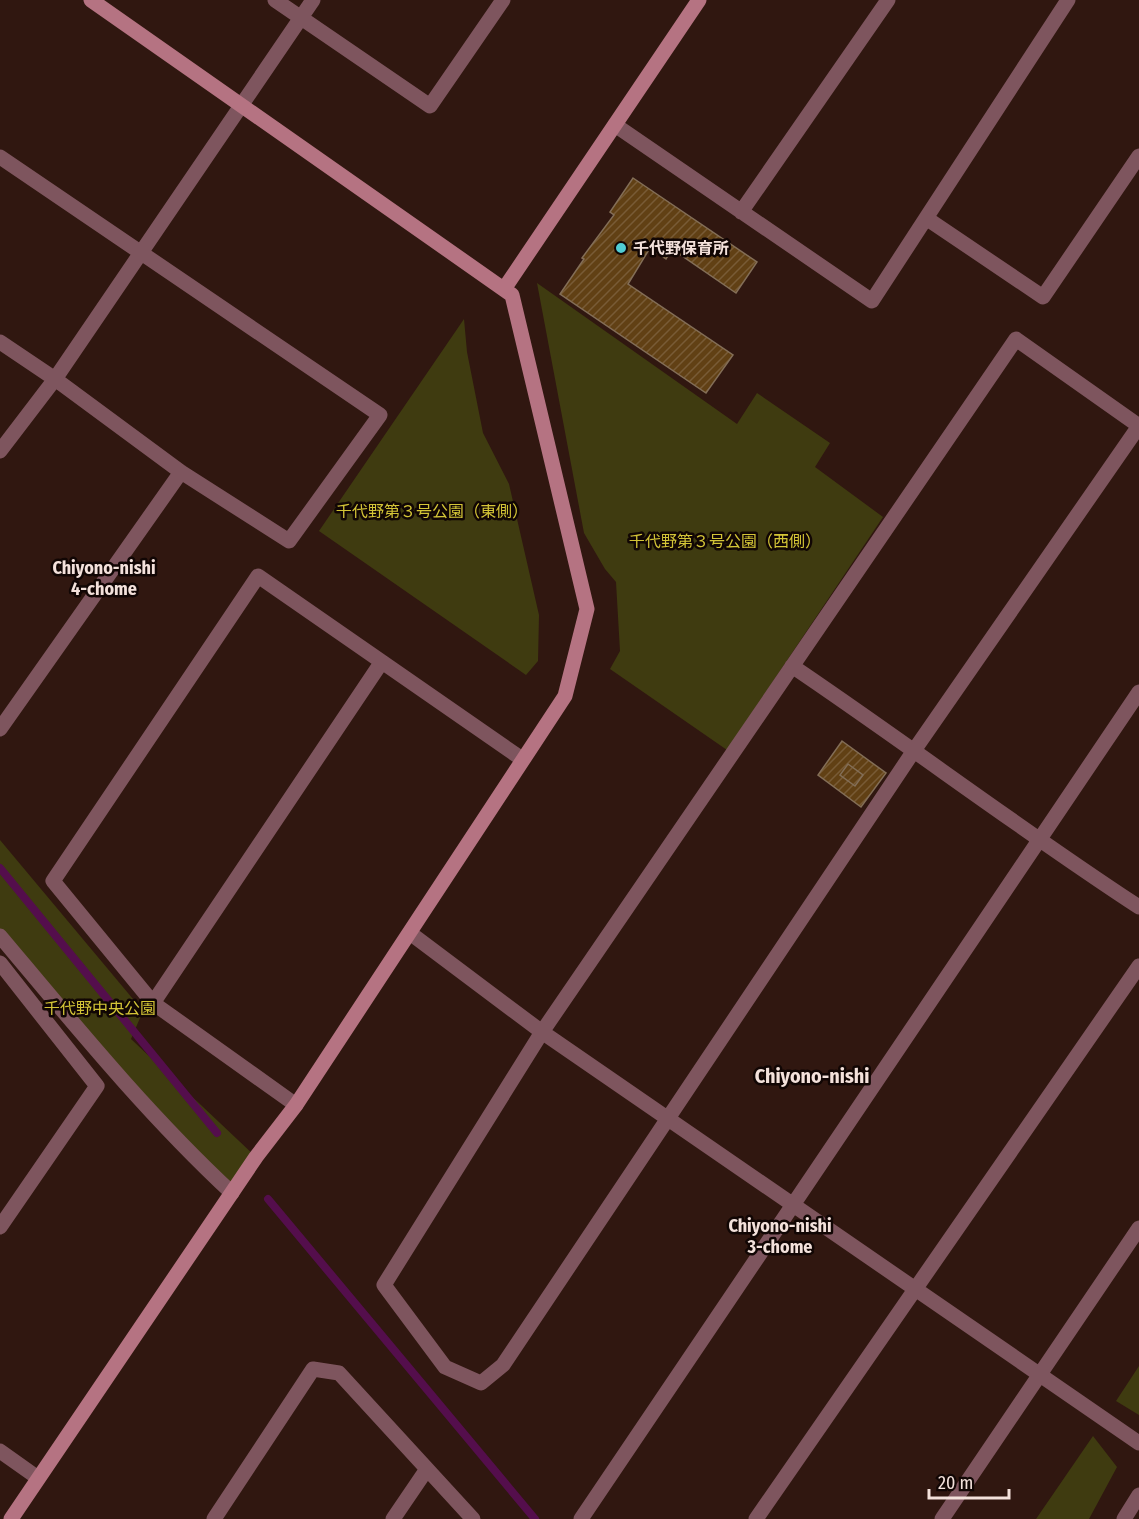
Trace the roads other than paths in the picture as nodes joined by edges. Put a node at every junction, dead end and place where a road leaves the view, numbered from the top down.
1 (91, 0) edge
2 (275, 0) edge
3 (313, 0) edge
4 (503, 0) edge
5 (699, 0) edge
6 (888, 0) edge
7 (1068, 0) edge
8 (300, 18) junction
9 (240, 107) junction
10 (615, 125) junction
11 (1139, 156) edge
12 (0, 157) edge
13 (741, 212) junction
14 (926, 218) junction
15 (142, 253) junction
16 (504, 289) junction
17 (0, 342) edge
18 (55, 379) junction
19 (0, 451) edge
20 (181, 472) junction
21 (381, 663) junction
22 (792, 666) junction
23 (1139, 692) edge
24 (0, 729) edge
25 (915, 749) junction
26 (522, 759) junction
27 (1037, 841) junction
28 (1139, 907) edge
29 (410, 933) junction
30 (0, 936) edge
31 (0, 963) edge
32 (1139, 966) edge
33 (153, 1003) junction
34 (542, 1032) junction
35 (296, 1105) junction
36 (666, 1118) junction
37 (232, 1193) junction
38 (792, 1206) junction
39 (0, 1227) edge
40 (1139, 1228) edge
41 (914, 1289) junction
42 (1040, 1373) junction
43 (1139, 1443) edge
44 (0, 1451) edge
45 (426, 1469) junction
46 (38, 1478) junction
47 (1139, 1495) edge
48 (11, 1519) edge
49 (214, 1519) edge
50 (393, 1519) edge
51 (473, 1519) edge
52 (581, 1519) edge
53 (756, 1519) edge
54 (942, 1519) edge
55 (1124, 1519) edge

1 - 9 street
2 - 8 street
3 - 8 street
4 - 8 street
5 - 10 street
6 - 13 street
7 - 14 street
8 - 9 street
9 - 15 street
9 - 16 street
10 - 13 street
10 - 16 street
11 - 14 street
12 - 15 street
13 - 14 street
15 - 18 street
15 - 20 street
16 - 26 street
17 - 18 street
18 - 19 street
18 - 20 street
20 - 24 street
21 - 26 street
21 - 33 street
21 - 33 street
22 - 25 street
22 - 25 street
22 - 34 street
23 - 27 street
25 - 27 street
25 - 36 street
26 - 29 street
27 - 28 street
27 - 38 street
29 - 34 street
29 - 35 street
30 - 37 street
31 - 39 street
32 - 41 street
33 - 35 street
34 - 36 street
34 - 36 street
35 - 37 street
36 - 38 street
37 - 46 street
38 - 41 street
38 - 52 street
40 - 42 street
41 - 42 street
41 - 53 street
42 - 43 street
42 - 54 street
44 - 46 street
45 - 49 street
45 - 50 street
45 - 51 street
46 - 48 street
47 - 55 street

